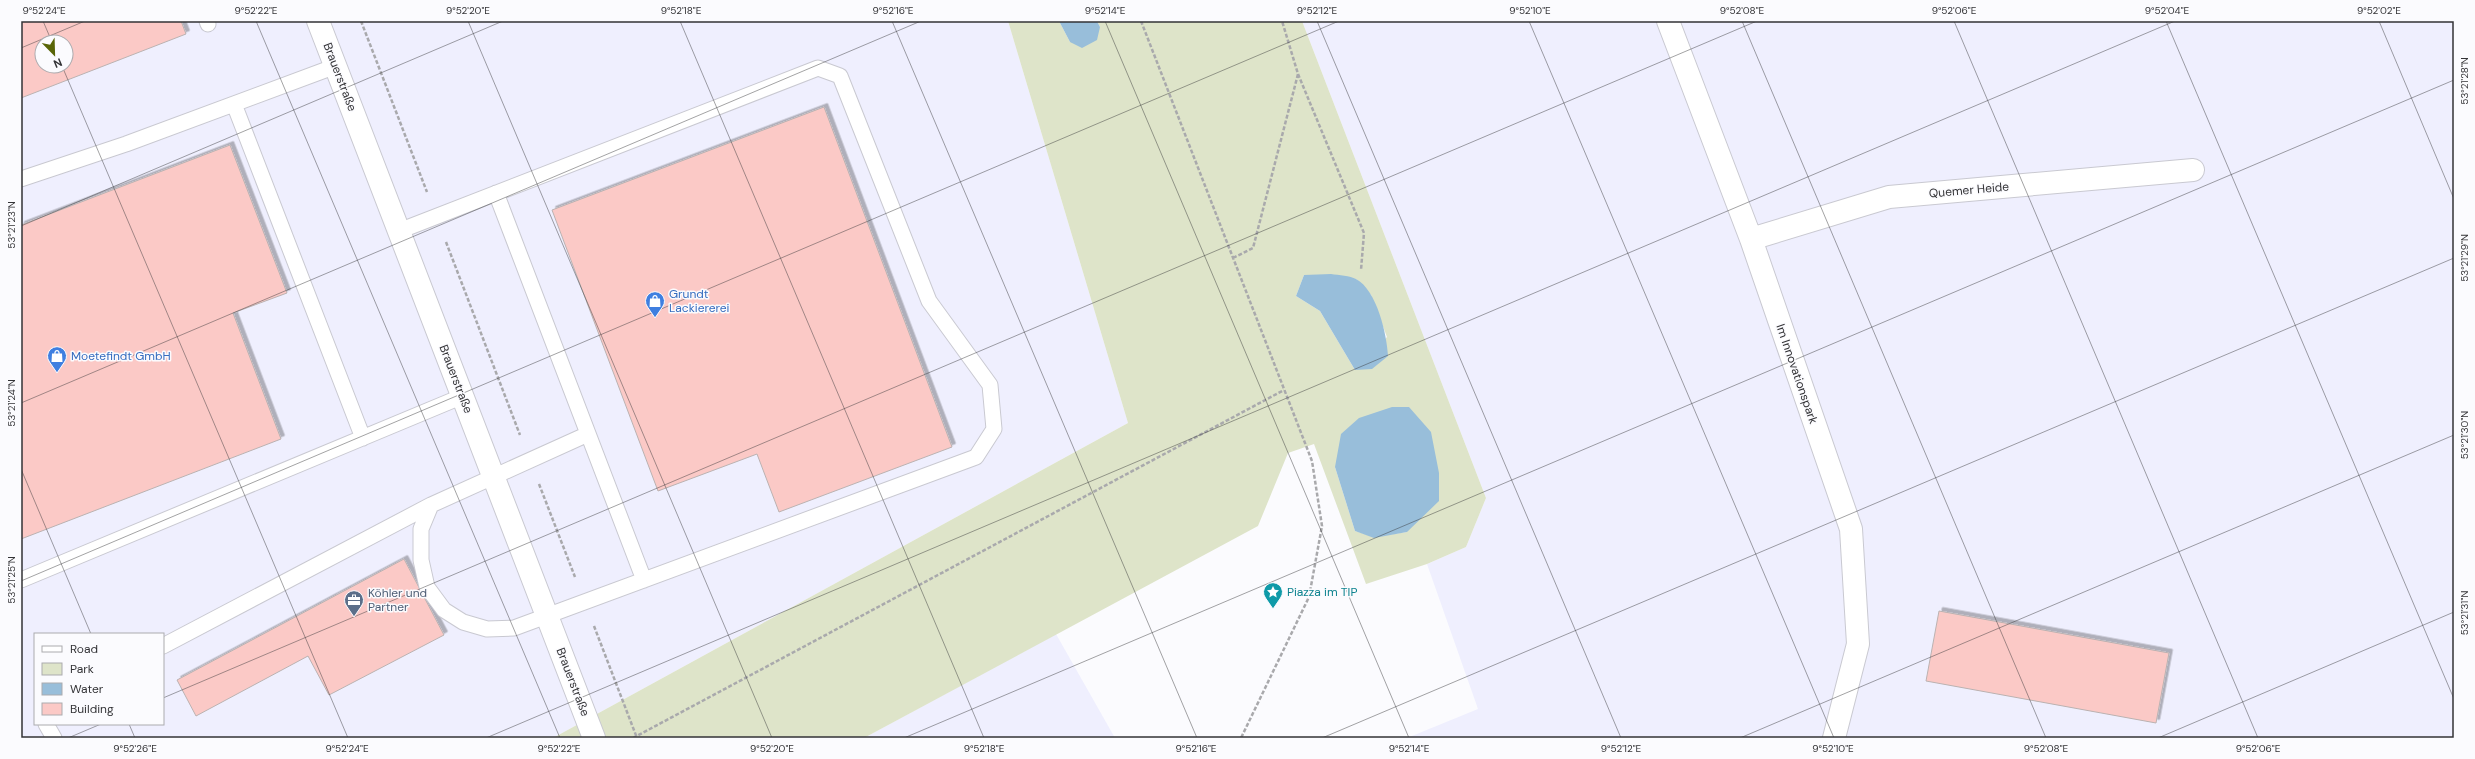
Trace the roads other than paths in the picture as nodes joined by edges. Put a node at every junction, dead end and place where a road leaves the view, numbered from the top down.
1 (318, 21) edge
2 (1668, 21) edge
3 (336, 66) junction
4 (234, 104) junction
5 (2193, 170) dead end
6 (21, 179) edge
7 (496, 193) junction
8 (399, 231) junction
9 (1751, 239) junction
10 (463, 396) junction
11 (588, 434) junction
12 (363, 438) junction
13 (494, 476) junction
14 (431, 505) junction
15 (21, 580) edge
16 (644, 580) junction
17 (547, 615) junction
18 (164, 645) edge
19 (47, 725) edge
20 (54, 738) edge
21 (594, 738) edge
22 (1834, 738) edge

1 - 3 street, Brauerstraße
2 - 9 street, Im Innovationspark
3 - 4 lane
3 - 8 street, Brauerstraße
4 - 6 lane
4 - 12 lane
5 - 9 street, Quemer Heide
7 - 8 lane
7 - 11 lane
7 - 16 lane
8 - 10 street, Brauerstraße
9 - 22 street, Im Innovationspark
10 - 12 lane
10 - 13 street, Brauerstraße
11 - 13 lane
11 - 16 lane
12 - 15 lane
13 - 14 lane
13 - 17 street, Brauerstraße
14 - 17 lane
14 - 18 lane
16 - 17 lane
17 - 21 street, Brauerstraße
19 - 20 lane

